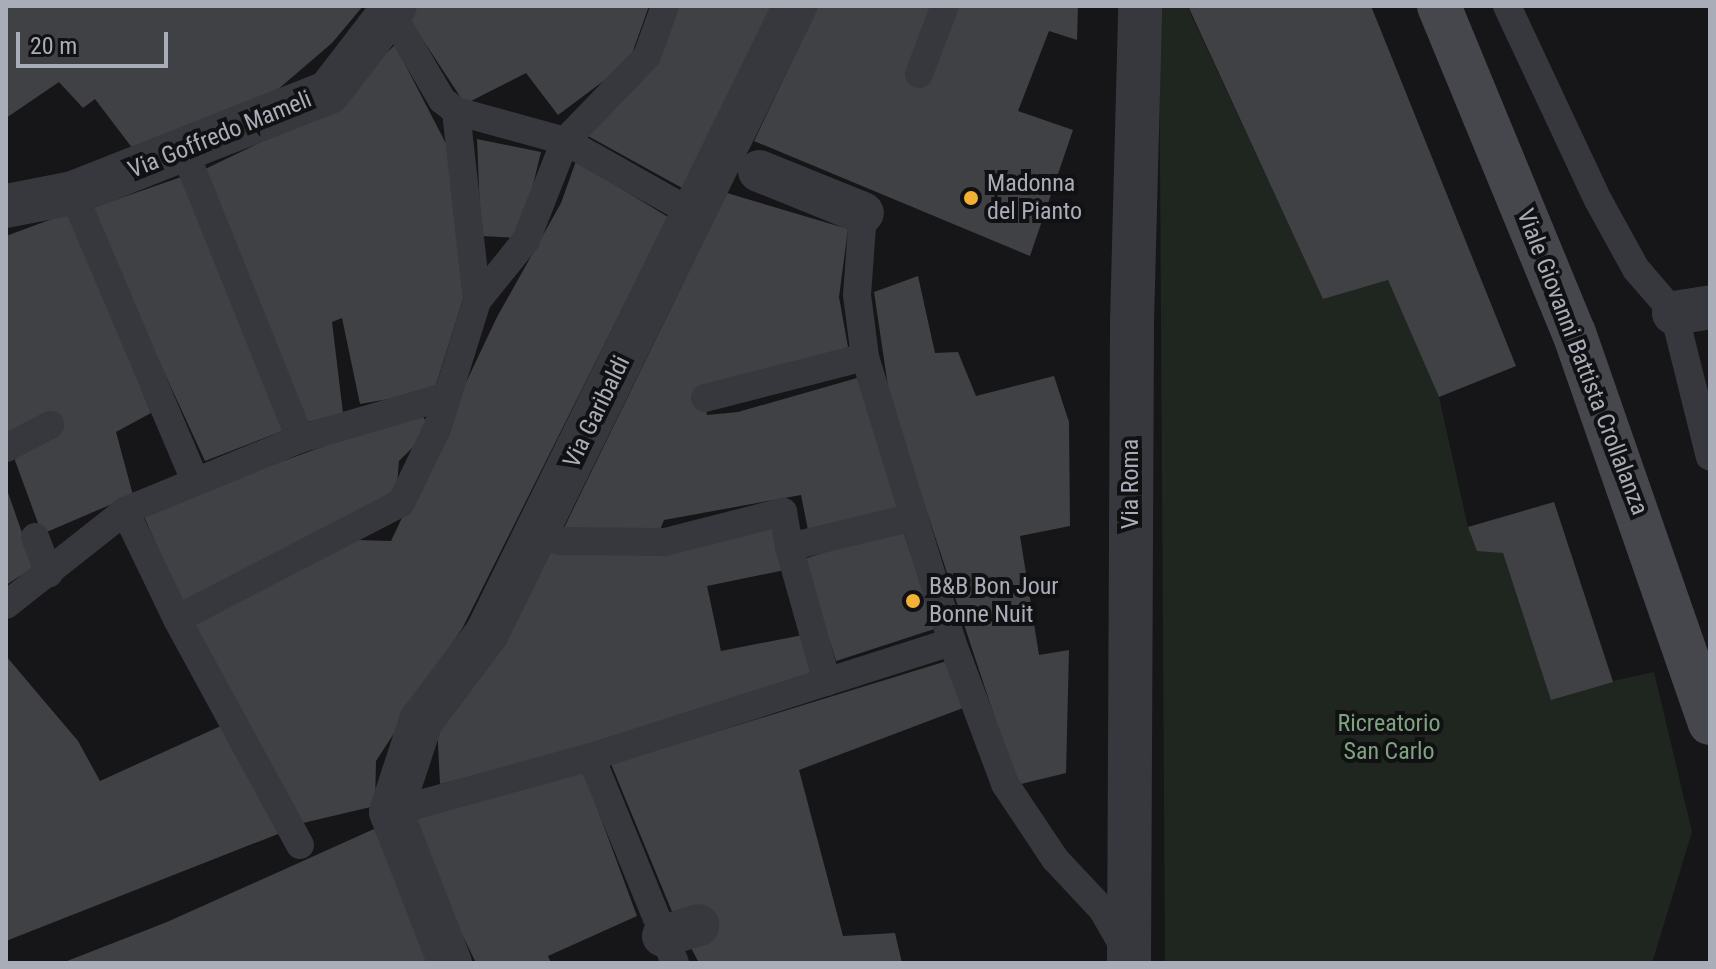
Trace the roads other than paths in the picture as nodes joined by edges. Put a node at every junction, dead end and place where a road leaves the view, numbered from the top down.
1 (665, 6) edge
2 (795, 6) edge
3 (945, 6) edge
4 (1140, 6) edge
5 (1439, 6) edge
6 (1507, 6) edge
7 (393, 9) edge
8 (919, 74) dead end
9 (456, 111) junction
10 (565, 141) junction
11 (184, 150) junction
12 (759, 171) dead end
13 (73, 193) junction
14 (6, 206) edge
15 (863, 213) joint
16 (694, 214) junction
17 (477, 301) junction
18 (1692, 310) edge
19 (865, 357) junction
20 (444, 397) junction
21 (705, 398) dead end
22 (50, 425) dead end
23 (300, 439) junction
24 (6, 448) edge
25 (1710, 457) edge
26 (195, 480) junction
27 (125, 511) junction
28 (914, 517) junction
29 (538, 535) junction
30 (35, 537) dead end
31 (789, 547) junction
32 (49, 573) junction
33 (6, 605) edge
34 (177, 619) junction
35 (952, 642) junction
36 (827, 682) junction
37 (1710, 723) edge
38 (591, 757) junction
39 (391, 812) junction
40 (300, 845) dead end
41 (679, 941) edge
42 (1129, 959) edge
43 (450, 963) edge

1 - 10 lane
2 - 16 street, Via Garibaldi
3 - 8 lane
4 - 42 street, Via Roma
5 - 37 main road, Viale Giovanni Battista Crollalanza
6 - 18 lane
7 - 9 lane
7 - 11 street, Via Goffredo Mameli
9 - 10 lane
9 - 17 lane
10 - 16 lane
10 - 17 lane
11 - 13 street, Via Goffredo Mameli
11 - 23 lane
12 - 15 street
13 - 14 street, Via Goffredo Mameli
13 - 26 lane
15 - 19 lane
16 - 29 street, Via Garibaldi
17 - 20 lane
18 - 25 lane
19 - 21 lane
19 - 28 lane
20 - 23 lane
20 - 34 lane
22 - 24 lane
23 - 26 lane
26 - 27 lane
27 - 32 lane
27 - 34 lane
28 - 31 lane
28 - 35 lane
29 - 31 lane
29 - 39 street, Via Garibaldi
30 - 32 lane
31 - 36 lane
32 - 33 lane
34 - 40 lane
35 - 36 lane
35 - 42 lane
36 - 38 lane
38 - 39 lane
38 - 41 lane
39 - 43 street

